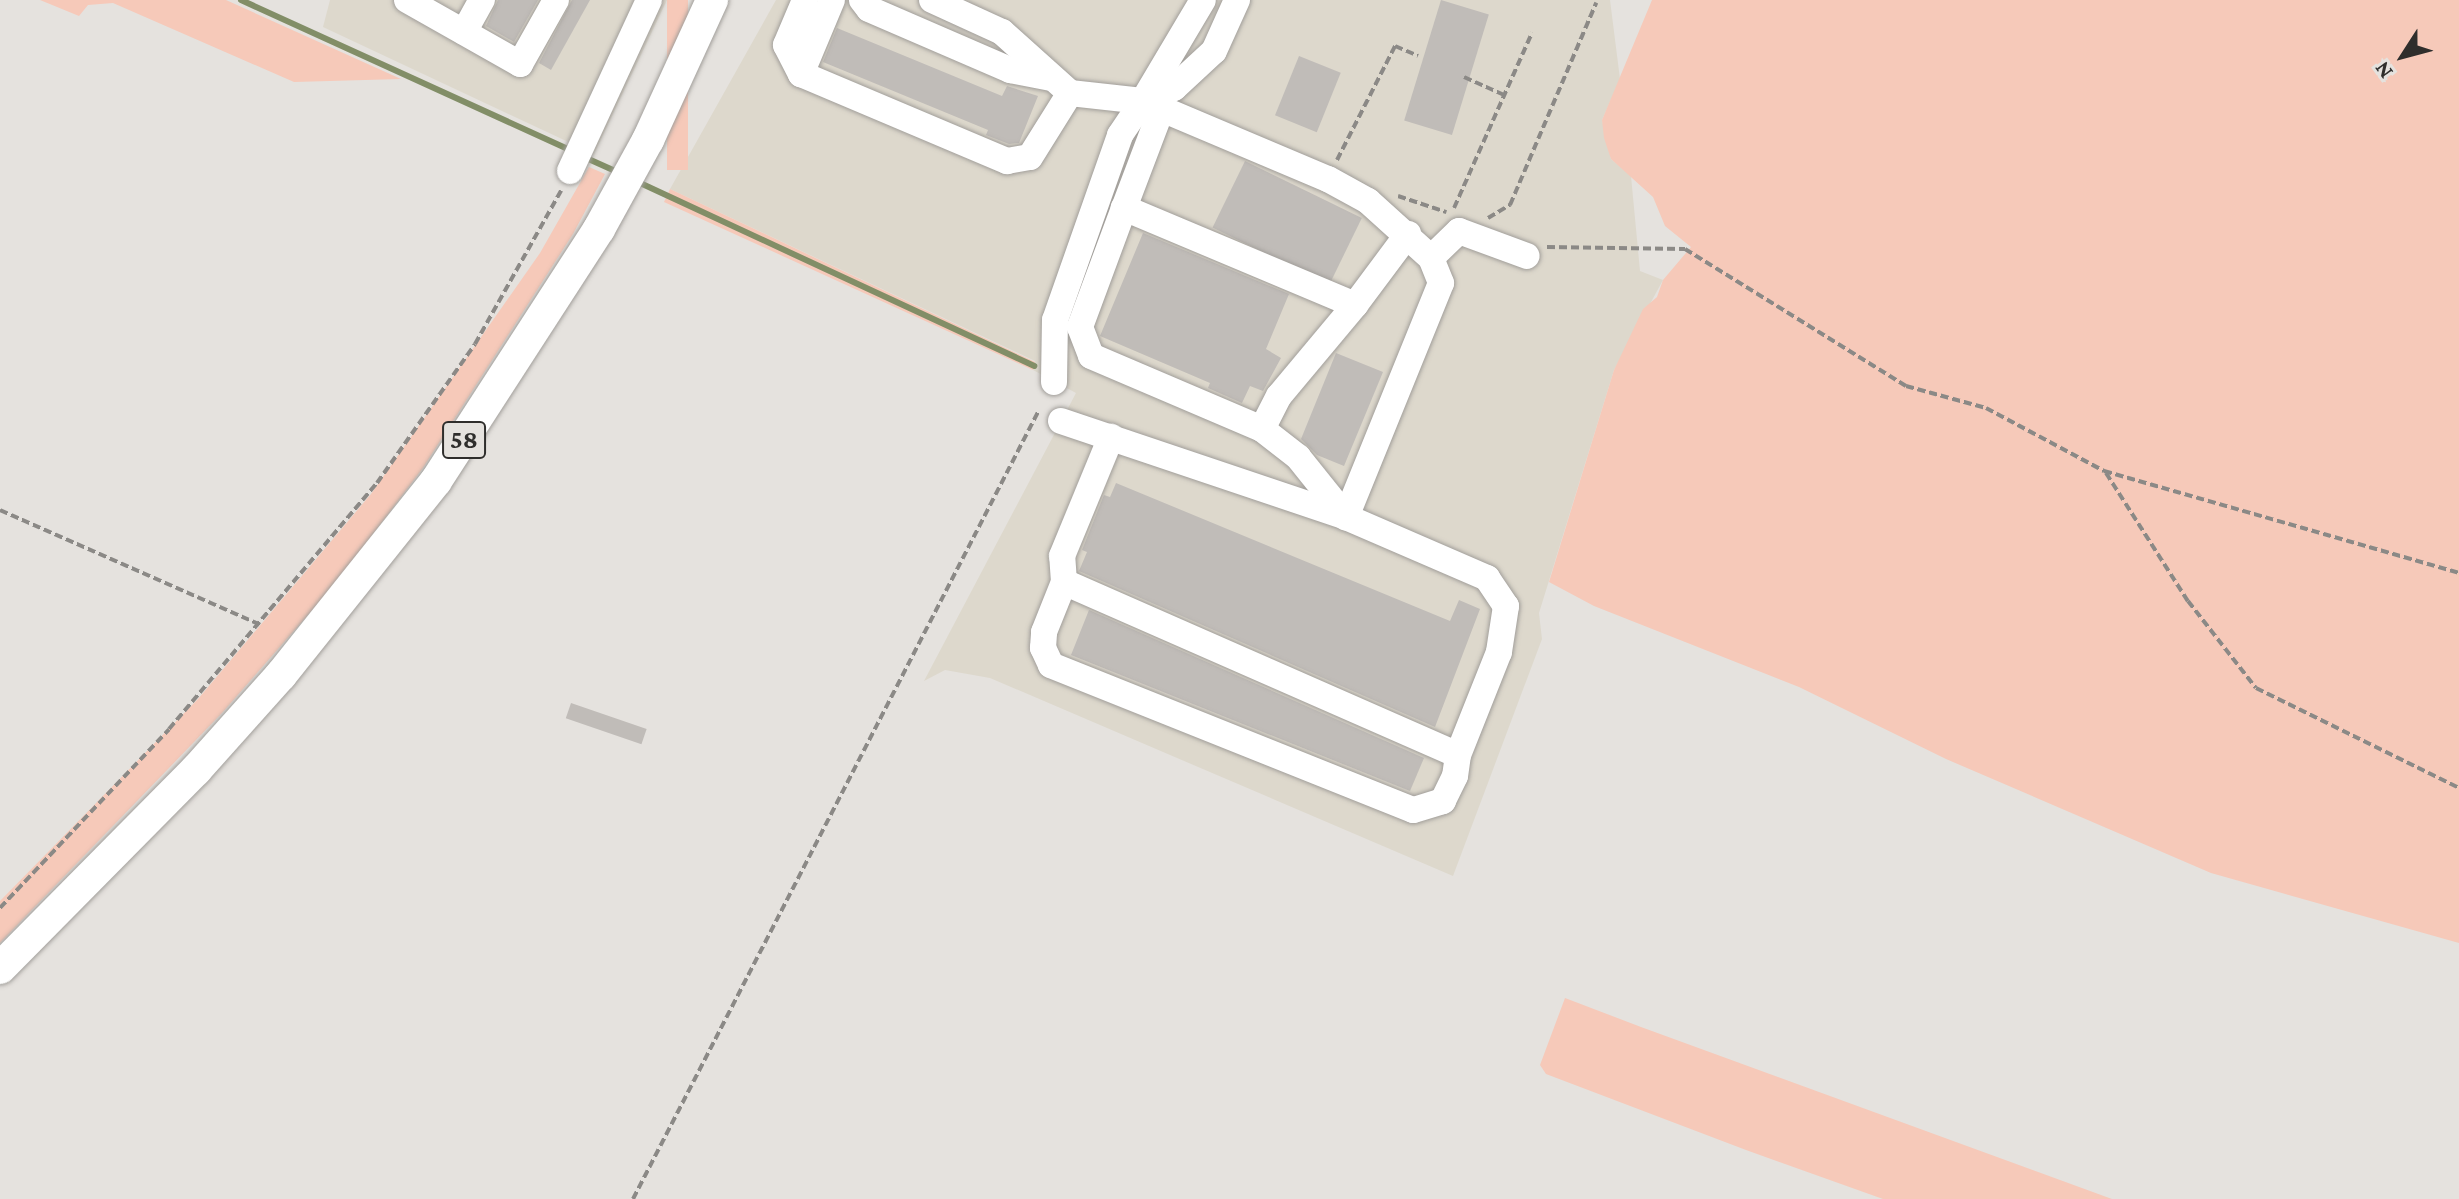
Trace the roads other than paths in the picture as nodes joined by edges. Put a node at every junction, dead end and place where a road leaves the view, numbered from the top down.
1 (408, 0) edge
2 (482, 0) edge
3 (556, 0) edge
4 (649, 0) edge
5 (712, 0) edge
6 (805, 0) edge
7 (832, 0) edge
8 (862, 0) edge
9 (932, 0) edge
10 (1203, 0) edge
11 (1237, 0) edge
12 (464, 32) junction
13 (801, 74) junction
14 (1061, 86) junction
15 (1152, 104) junction
16 (570, 171) road end
17 (1124, 208) junction
18 (1408, 234) junction
19 (1532, 252) road end
20 (1431, 258) junction
21 (1355, 305) junction
22 (1054, 382) road end
23 (1061, 421) dead end
24 (1262, 429) junction
25 (1111, 437) junction
26 (1346, 517) junction
27 (1064, 582) junction
28 (1458, 755) junction
29 (0, 968) edge

1 - 12 lane
2 - 12 lane
3 - 12 lane
4 - 16 lane
5 - 29 main road, 58
6 - 13 lane
7 - 13 lane
8 - 14 lane
9 - 14 lane
10 - 15 lane
11 - 15 lane
13 - 14 lane
14 - 15 lane
15 - 17 lane
15 - 18 lane
15 - 22 lane
17 - 21 lane
17 - 24 lane
18 - 20 lane
18 - 21 lane
19 - 20 lane
20 - 26 lane
21 - 24 lane
23 - 25 lane
24 - 26 lane
25 - 26 lane
25 - 27 lane
26 - 28 lane
27 - 28 lane
27 - 28 lane

